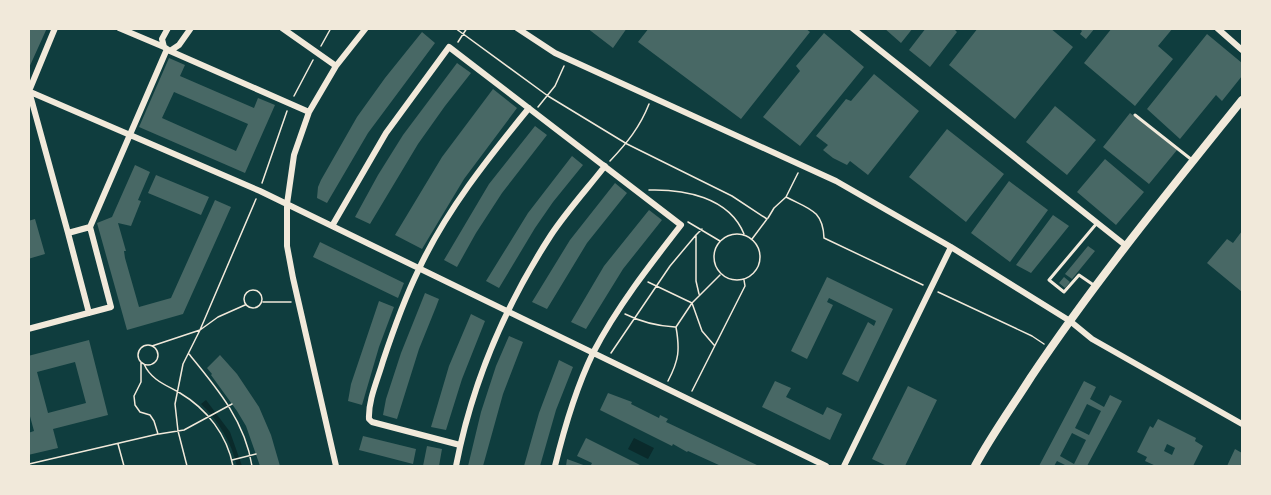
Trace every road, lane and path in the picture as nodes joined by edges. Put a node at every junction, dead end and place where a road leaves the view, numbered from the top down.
1 (56, 28) edge
2 (119, 28) edge
3 (168, 28) edge
4 (191, 28) edge
5 (282, 28) edge
6 (331, 28) edge
7 (366, 28) edge
8 (454, 28) edge
9 (467, 28) edge
10 (517, 28) edge
11 (852, 28) edge
12 (1217, 28) edge
13 (463, 35) junction
14 (167, 49) junction
15 (451, 49) junction
16 (1242, 50) edge
17 (316, 53) junction
18 (567, 59) junction
19 (336, 66) junction
20 (29, 91) edge
21 (548, 96) junction
22 (651, 97) junction
23 (1242, 100) edge
24 (290, 103) junction
25 (531, 110) junction
26 (309, 112) junction
27 (1135, 115) dead end
28 (130, 134) junction
29 (627, 144) junction
30 (1193, 161) junction
31 (605, 166) junction
32 (801, 166) junction
33 (636, 190) junction
34 (260, 191) junction
35 (786, 197) junction
36 (286, 204) junction
37 (767, 219) junction
38 (1097, 223) junction
39 (681, 225) junction
40 (332, 226) junction
41 (90, 227) junction
42 (702, 229) junction
43 (68, 233) junction
44 (696, 235) junction
45 (745, 235) junction
46 (752, 239) junction
47 (721, 241) junction
48 (1125, 245) junction
49 (951, 247) junction
50 (418, 269) junction
51 (721, 275) junction
52 (640, 277) junction
53 (744, 279) junction
54 (656, 286) junction
55 (1095, 286) junction
56 (930, 289) junction
57 (699, 294) junction
58 (263, 302) junction
59 (298, 303) junction
60 (692, 303) junction
61 (245, 305) junction
62 (619, 311) junction
63 (506, 312) junction
64 (89, 313) junction
65 (633, 318) junction
66 (1070, 321) junction
67 (676, 327) junction
68 (28, 329) edge
69 (200, 330) junction
70 (152, 346) junction
71 (714, 346) junction
72 (1050, 348) junction
73 (188, 354) junction
74 (593, 354) junction
75 (606, 360) junction
76 (141, 362) junction
77 (144, 364) junction
78 (664, 388) junction
79 (177, 391) junction
80 (688, 400) junction
81 (232, 404) dead end
82 (229, 406) junction
83 (209, 416) junction
84 (1242, 424) edge
85 (178, 431) junction
86 (158, 434) junction
87 (118, 444) junction
88 (460, 445) junction
89 (256, 454) dead end
90 (250, 455) junction
91 (232, 460) junction
92 (29, 465) edge
93 (124, 466) edge
94 (187, 466) edge
95 (233, 466) edge
96 (252, 466) edge
97 (336, 466) edge
98 (456, 466) edge
99 (555, 466) edge
100 (826, 466) edge
101 (844, 466) edge
102 (975, 466) edge

1 - 20 street
2 - 14 street
3 - 14 street
4 - 14 street
5 - 17 street
6 - 17 path
7 - 19 street
8 - 13 path
9 - 13 path
10 - 18 street
11 - 38 street
12 - 16 street
13 - 15 path
13 - 21 path
14 - 24 street
14 - 28 street
15 - 25 street
15 - 40 street
17 - 19 street
17 - 24 path
18 - 21 path
18 - 22 street
19 - 26 street
20 - 28 street
20 - 43 street
21 - 25 path
21 - 29 path
22 - 29 path
22 - 32 street
23 - 30 street
24 - 26 street
24 - 34 path
25 - 31 street
25 - 50 street
26 - 36 street
27 - 30 lane
28 - 34 street
28 - 41 street
29 - 31 path
29 - 37 path
30 - 48 street
31 - 33 street
31 - 63 street
32 - 35 path
32 - 49 street
33 - 39 street
33 - 45 path
34 - 36 street
34 - 69 path
35 - 37 path
35 - 56 path
36 - 40 street
36 - 59 street
37 - 46 path
38 - 48 street
38 - 55 lane
39 - 42 path
39 - 52 street
40 - 50 street
41 - 43 street
41 - 64 street
42 - 44 path
42 - 47 path
43 - 64 street
44 - 54 path
44 - 57 path
45 - 46 path
45 - 47 path
46 - 53 path
47 - 51 path
48 - 55 street
49 - 56 street
49 - 66 street
50 - 63 street
50 - 88 street
51 - 53 path
51 - 57 path
52 - 54 path
52 - 62 street
53 - 71 path
54 - 60 path
54 - 65 path
55 - 66 street
56 - 72 path
56 - 101 street
57 - 60 path
58 - 59 path
58 - 61 path
58 - 61 path
59 - 97 street
60 - 67 path
60 - 71 path
61 - 69 path
62 - 65 path
62 - 74 street
63 - 74 street
63 - 88 street
64 - 68 street
65 - 67 path
65 - 75 path
66 - 72 street
66 - 84 street
67 - 78 path
69 - 70 path
69 - 73 path
70 - 76 path
70 - 77 path
71 - 80 path
72 - 102 street
73 - 79 path
73 - 82 path
74 - 75 street
74 - 99 street
75 - 78 street
76 - 77 path
76 - 86 path
77 - 79 path
78 - 80 street
79 - 83 path
79 - 85 path
80 - 100 street
81 - 82 path
82 - 83 path
82 - 90 path
83 - 85 path
83 - 91 path
85 - 86 path
85 - 94 path
86 - 87 path
87 - 92 path
87 - 93 path
88 - 98 street
89 - 90 path
90 - 91 path
90 - 96 path
91 - 95 path

